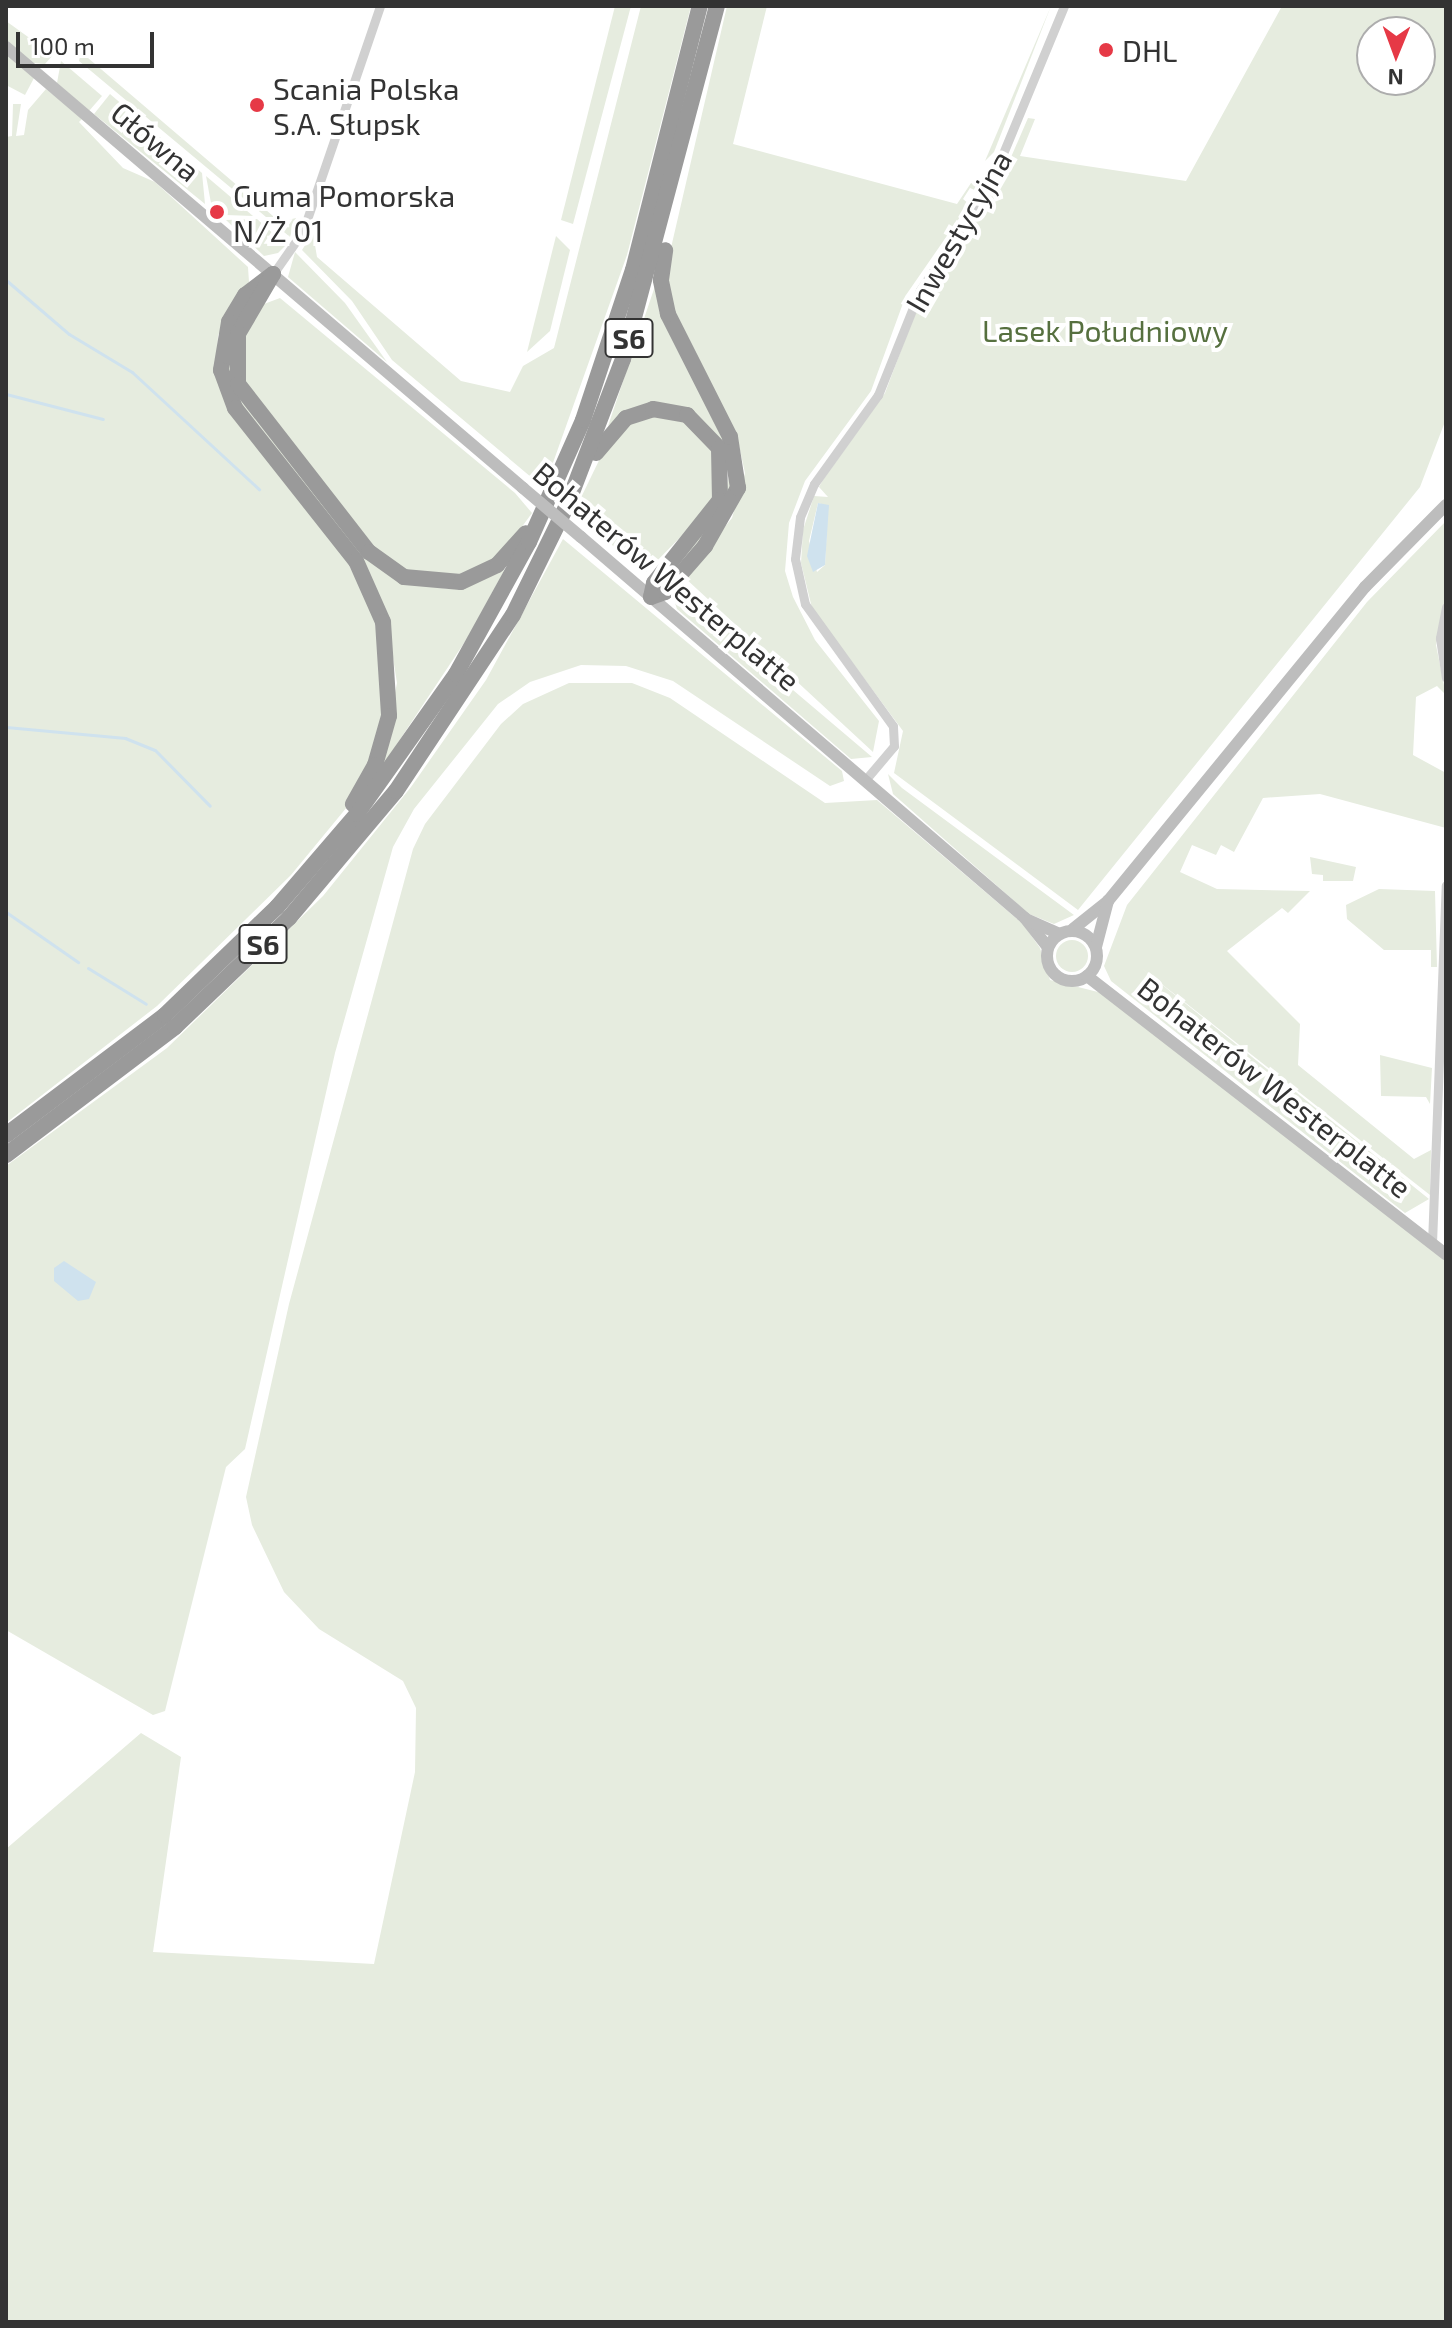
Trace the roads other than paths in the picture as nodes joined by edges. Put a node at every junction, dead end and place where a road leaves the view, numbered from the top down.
1 (380, 6) edge
2 (700, 6) edge
3 (717, 6) edge
4 (1064, 6) edge
5 (6, 47) edge
6 (677, 169) junction
7 (273, 274) junction
8 (558, 481) junction
9 (568, 503) junction
10 (1446, 505) edge
11 (651, 597) junction
12 (1446, 607) edge
13 (1446, 678) edge
14 (866, 779) junction
15 (311, 869) junction
16 (1445, 885) edge
17 (1108, 901) junction
18 (1025, 918) junction
19 (1073, 929) junction
20 (1059, 934) junction
21 (1048, 947) junction
22 (1096, 947) junction
23 (1090, 972) junction
24 (6, 1135) edge
25 (1446, 1151) edge
26 (1434, 1152) junction
27 (6, 1155) edge
28 (1432, 1243) junction
29 (1446, 1254) edge

1 - 7 street
2 - 8 highway, S6
3 - 6 highway, S6
4 - 14 street, Inwestycyjna
5 - 7 main road, Główna
6 - 9 highway, S6
6 - 11 highway
7 - 8 highway
7 - 11 main road, Bohaterów Westerplatte, bridge
7 - 15 highway
8 - 15 highway, S6
9 - 11 highway
9 - 27 highway, S6
10 - 17 main road
11 - 14 main road, Bohaterów Westerplatte
12 - 13 street
14 - 18 main road, Bohaterów Westerplatte
15 - 24 highway, S6
16 - 26 street
17 - 19 main road
17 - 22 main road
18 - 20 main road, Bohaterów Westerplatte
18 - 21 main road, Bohaterów Westerplatte
19 - 20 main road
19 - 22 main road
20 - 21 main road
21 - 23 main road
22 - 23 main road
23 - 28 main road, Bohaterów Westerplatte
25 - 26 street
26 - 28 street
28 - 29 main road, Bohaterów Westerplatte

